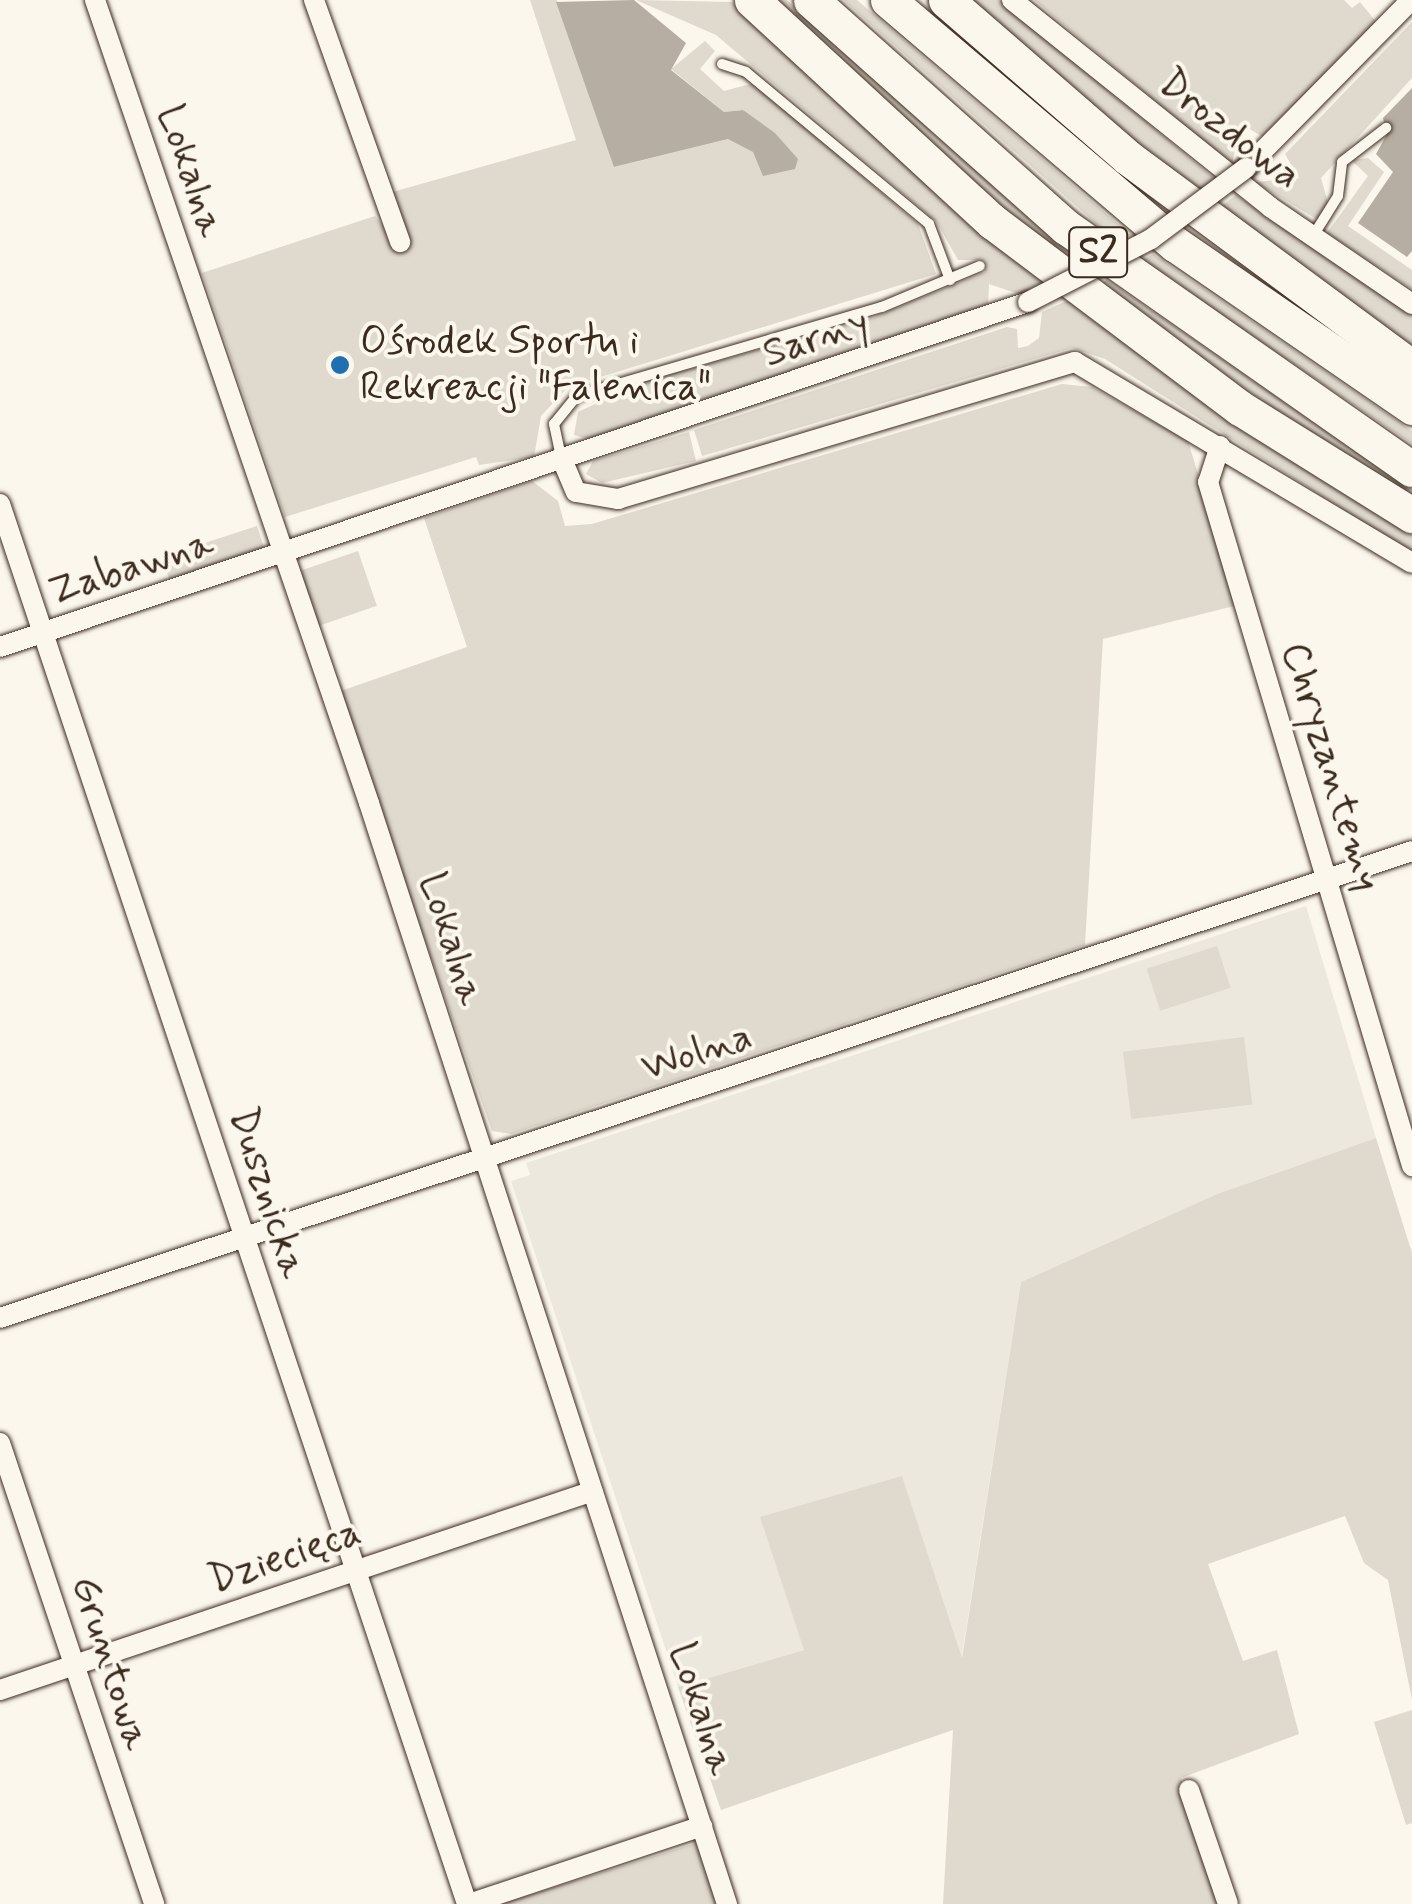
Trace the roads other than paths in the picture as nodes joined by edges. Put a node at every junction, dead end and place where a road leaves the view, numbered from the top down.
1 (94, 0) edge
2 (314, 0) edge
3 (752, 0) edge
4 (811, 0) edge
5 (888, 0) edge
6 (1012, 0) edge
7 (1410, 0) edge
8 (949, 3) edge
9 (722, 64) dead end
10 (1386, 128) dead end
11 (1313, 236) junction
12 (400, 242) dead end
13 (980, 266) dead end
14 (950, 280) junction
15 (1412, 304) edge
16 (1412, 368) edge
17 (1412, 407) edge
18 (1220, 446) junction
19 (561, 457) junction
20 (1412, 469) edge
21 (0, 504) edge
22 (1412, 515) edge
23 (284, 554) junction
24 (1412, 564) edge
25 (44, 634) junction
26 (0, 647) edge
27 (1412, 851) edge
28 (1327, 878) junction
29 (484, 1152) junction
30 (1412, 1166) edge
31 (243, 1233) junction
32 (0, 1318) edge
33 (0, 1443) edge
34 (592, 1491) junction
35 (355, 1570) junction
36 (73, 1666) junction
37 (0, 1690) edge
38 (1190, 1790) dead end
39 (702, 1826) junction
40 (154, 1904) edge
41 (468, 1904) edge
42 (727, 1904) edge
43 (1228, 1904) edge

1 - 23 street, Lokalna
2 - 12 street
3 - 22 highway
4 - 20 highway, S2
5 - 17 highway, S2
6 - 11 street, Drozdowa
7 - 19 street, Sarny, bridge
8 - 16 highway
9 - 14 lane
10 - 11 lane
11 - 15 street, Drozdowa
13 - 14 lane
14 - 19 lane
18 - 19 street
18 - 24 street
18 - 28 street, Chryzantemy
19 - 23 street, Sarny
21 - 25 street, Dusznicka
23 - 25 street, Zabawna
23 - 29 street, Lokalna
25 - 26 street, Zabawna
25 - 31 street, Dusznicka
27 - 28 street, Wolna
28 - 29 street, Wolna
28 - 30 street, Chryzantemy
29 - 31 street, Wolna
29 - 34 street, Lokalna
31 - 32 street, Wolna
31 - 35 street, Dusznicka
33 - 36 street, Gruntowa
34 - 35 street, Dziecięca
34 - 39 street, Lokalna
35 - 36 street, Dziecięca
35 - 41 street, Dusznicka
36 - 37 street, Dziecięca
36 - 40 street, Gruntowa
38 - 43 street
39 - 41 street
39 - 42 street, Lokalna

